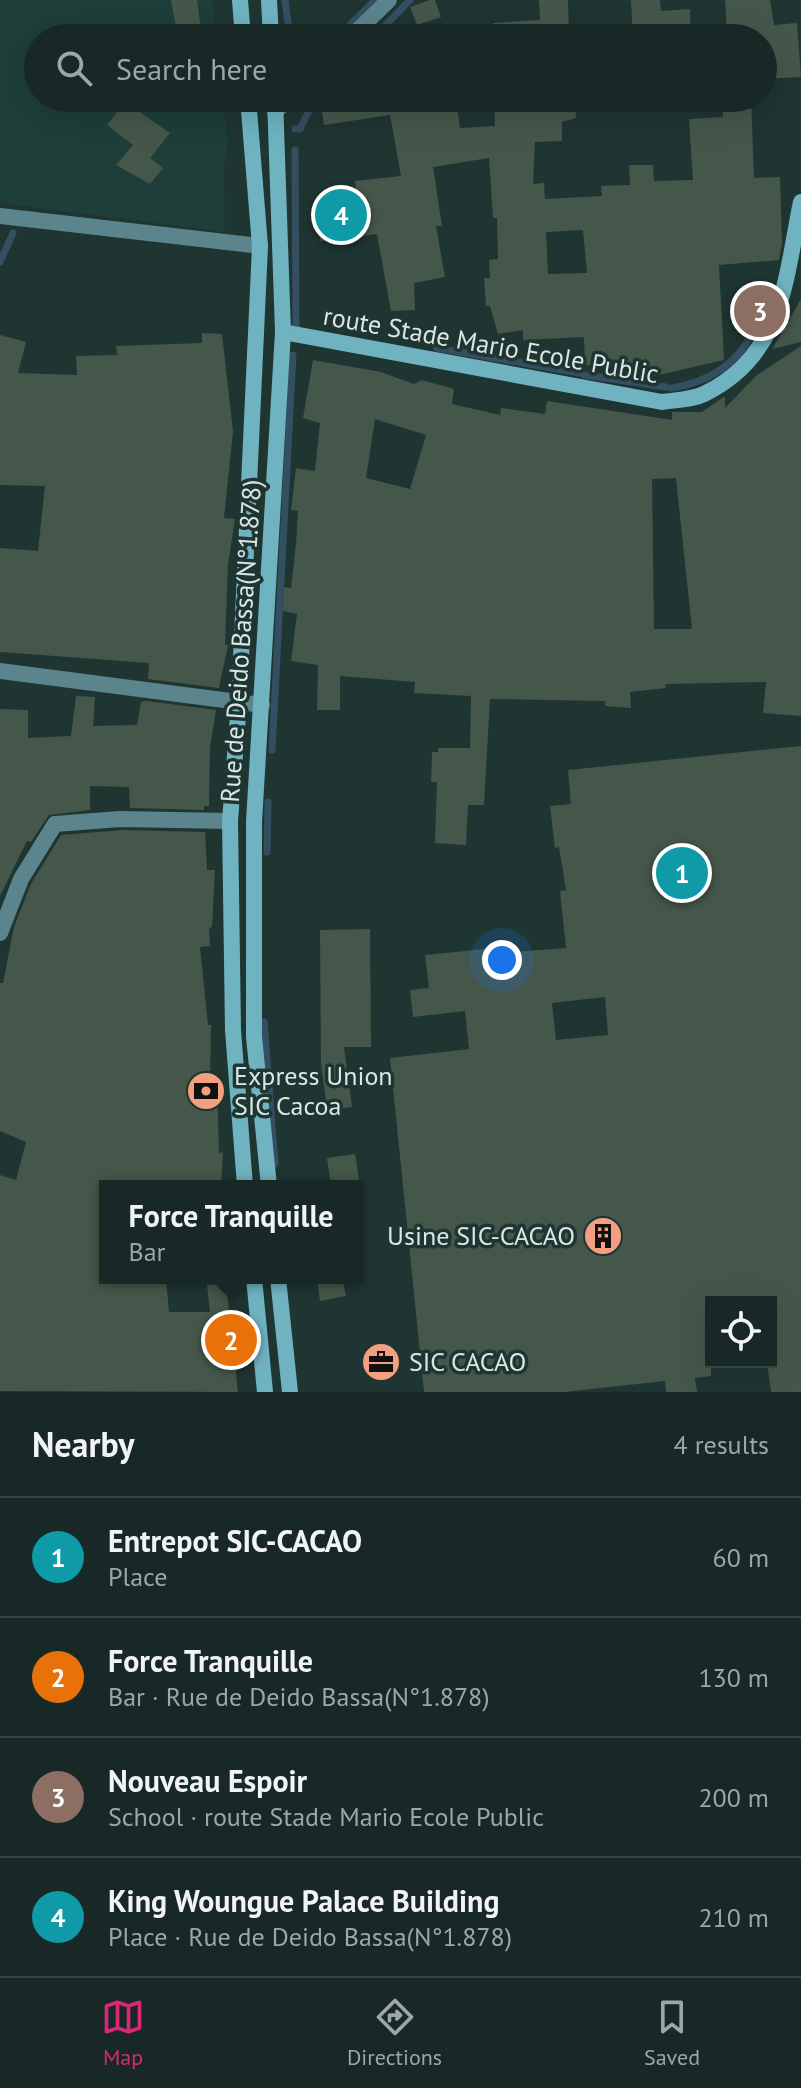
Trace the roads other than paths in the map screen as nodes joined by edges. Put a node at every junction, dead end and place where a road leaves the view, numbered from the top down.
1 (240, 0) edge
2 (269, 0) edge
3 (389, 0) edge
4 (242, 24) edge
5 (270, 24) edge
6 (364, 24) edge
7 (249, 112) edge
8 (275, 112) edge
9 (801, 202) edge
10 (0, 216) edge
11 (260, 246) junction
12 (283, 332) junction
13 (0, 671) edge
14 (239, 702) junction
15 (262, 705) junction
16 (230, 821) junction
17 (0, 933) edge
18 (245, 1180) edge
19 (268, 1180) edge
20 (255, 1284) edge
21 (279, 1284) edge
22 (265, 1392) edge
23 (290, 1392) edge

1 - 4 main road
2 - 5 main road
3 - 6 street
7 - 11 main road
8 - 12 main road, Rue de Deido Bassa(N°1.878)
9 - 12 main road, route Stade Mario Ecole Public
10 - 11 street
11 - 14 main road
12 - 15 main road, Rue de Deido Bassa(N°1.878)
13 - 14 street
14 - 15 street
14 - 16 main road
15 - 19 main road, Rue de Deido Bassa(N°1.878)
16 - 17 street
16 - 18 main road
20 - 22 main road
21 - 23 main road

